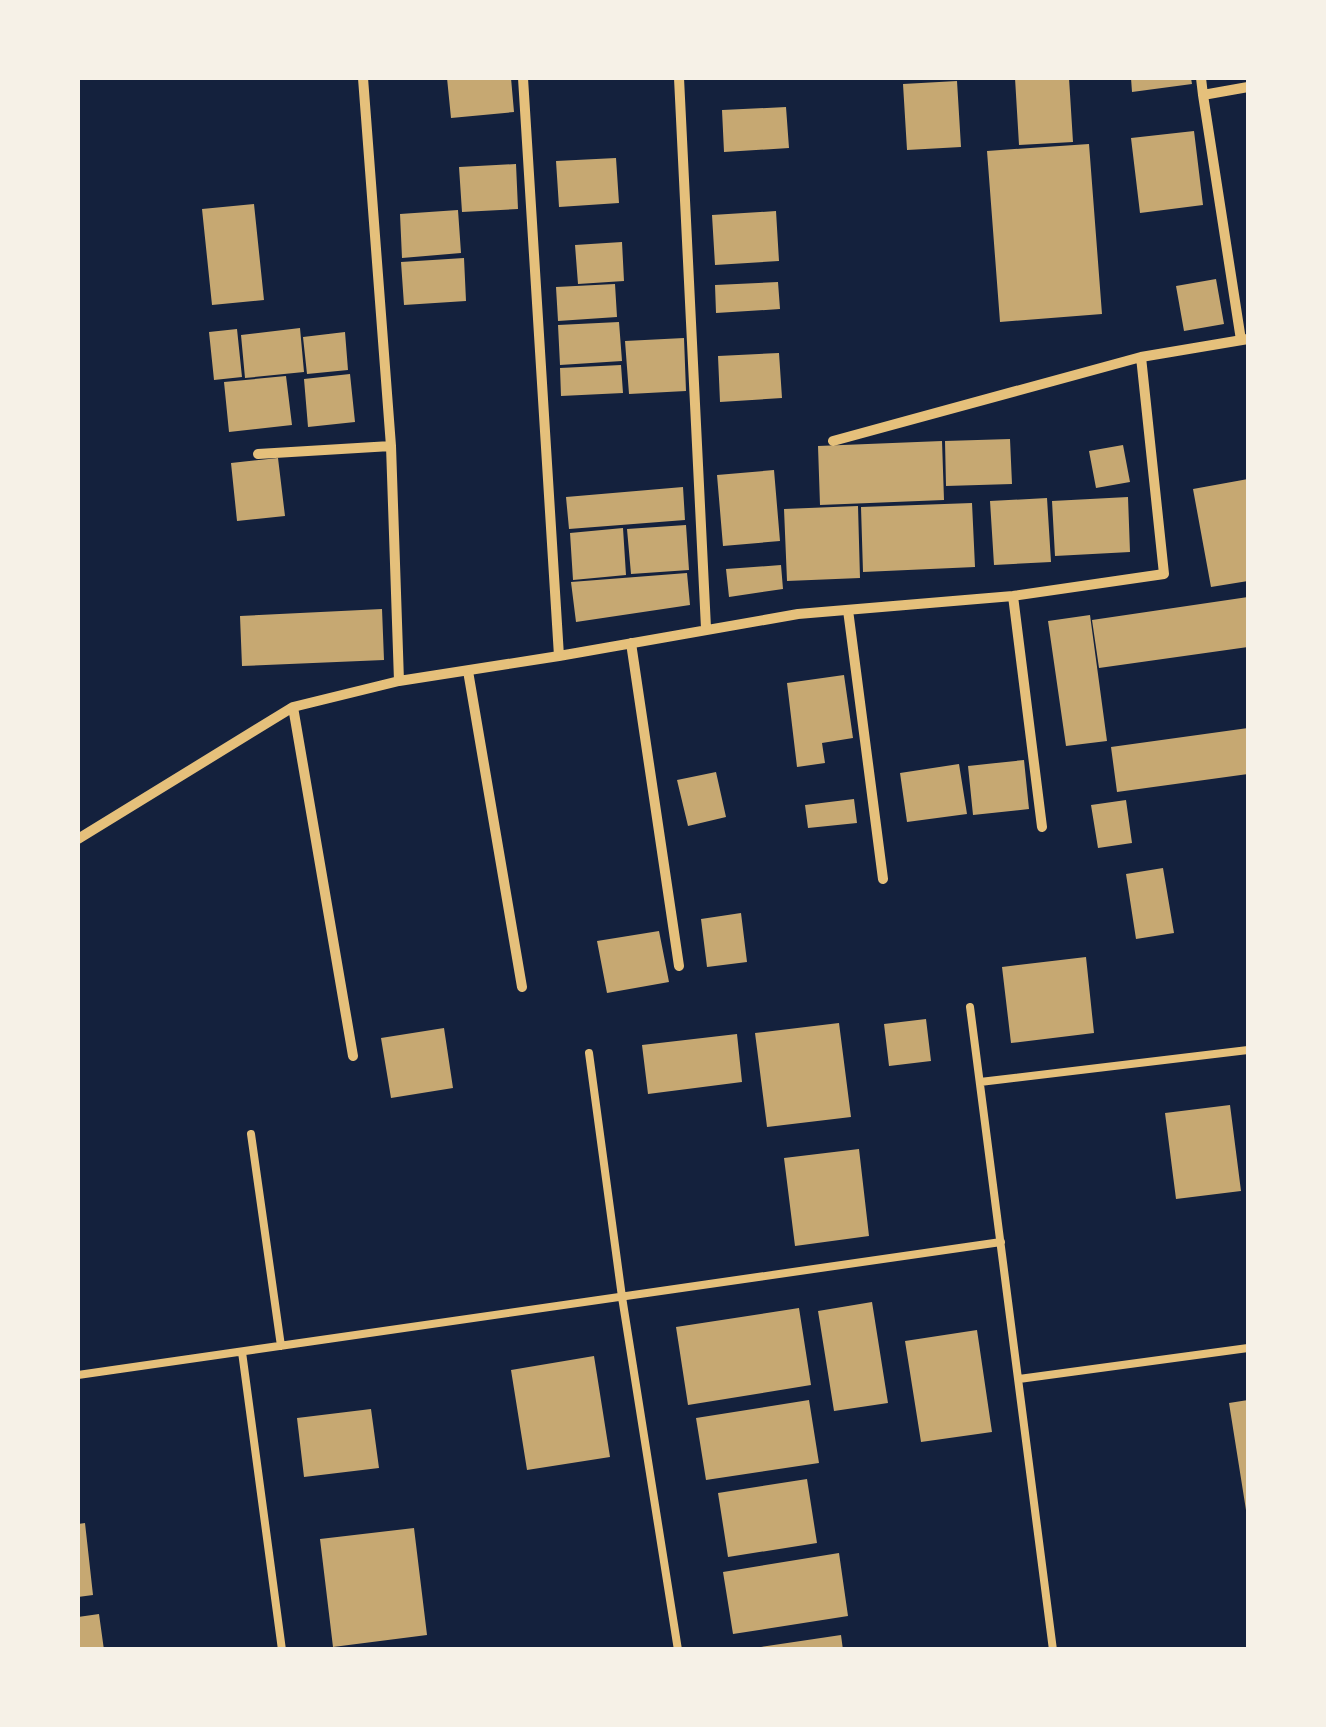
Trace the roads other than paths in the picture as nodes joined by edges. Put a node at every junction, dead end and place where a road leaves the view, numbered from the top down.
1 (363, 78) edge
2 (523, 78) edge
3 (679, 78) edge
4 (1202, 78) edge
5 (1248, 87) edge
6 (1203, 95) junction
7 (1245, 340) edge
8 (1140, 358) junction
9 (834, 441) dead end
10 (391, 446) junction
11 (258, 454) dead end
12 (1014, 596) junction
13 (848, 610) junction
14 (706, 628) junction
15 (631, 643) junction
16 (559, 656) junction
17 (468, 671) junction
18 (399, 680) junction
19 (294, 707) junction
20 (1042, 827) dead end
21 (78, 839) edge
22 (883, 880) dead end
23 (679, 966) dead end
24 (522, 987) dead end
25 (970, 1006) dead end
26 (1248, 1050) edge
27 (589, 1054) dead end
28 (352, 1056) dead end
29 (980, 1082) junction
30 (251, 1134) dead end
31 (1001, 1242) junction
32 (622, 1297) junction
33 (281, 1346) junction
34 (1248, 1348) edge
35 (242, 1352) junction
36 (78, 1376) edge
37 (1019, 1379) junction
38 (282, 1650) edge
39 (678, 1650) edge
40 (1054, 1650) edge

1 - 10 street
2 - 16 street
3 - 14 street
4 - 6 street
5 - 6 street
6 - 7 street
7 - 8 street
8 - 9 street
8 - 12 street
10 - 11 street
10 - 18 street
12 - 13 street
12 - 20 street
13 - 14 street
13 - 22 street
14 - 15 street
15 - 16 street
15 - 23 street
16 - 17 street
17 - 18 street
17 - 24 street
18 - 19 street
19 - 21 street
19 - 28 street
25 - 29 lane
26 - 29 lane
27 - 32 lane
29 - 31 lane
30 - 33 lane
31 - 32 lane
31 - 37 lane
32 - 33 lane
32 - 39 lane
33 - 35 lane
34 - 37 lane
35 - 36 lane
35 - 38 lane
37 - 40 lane

